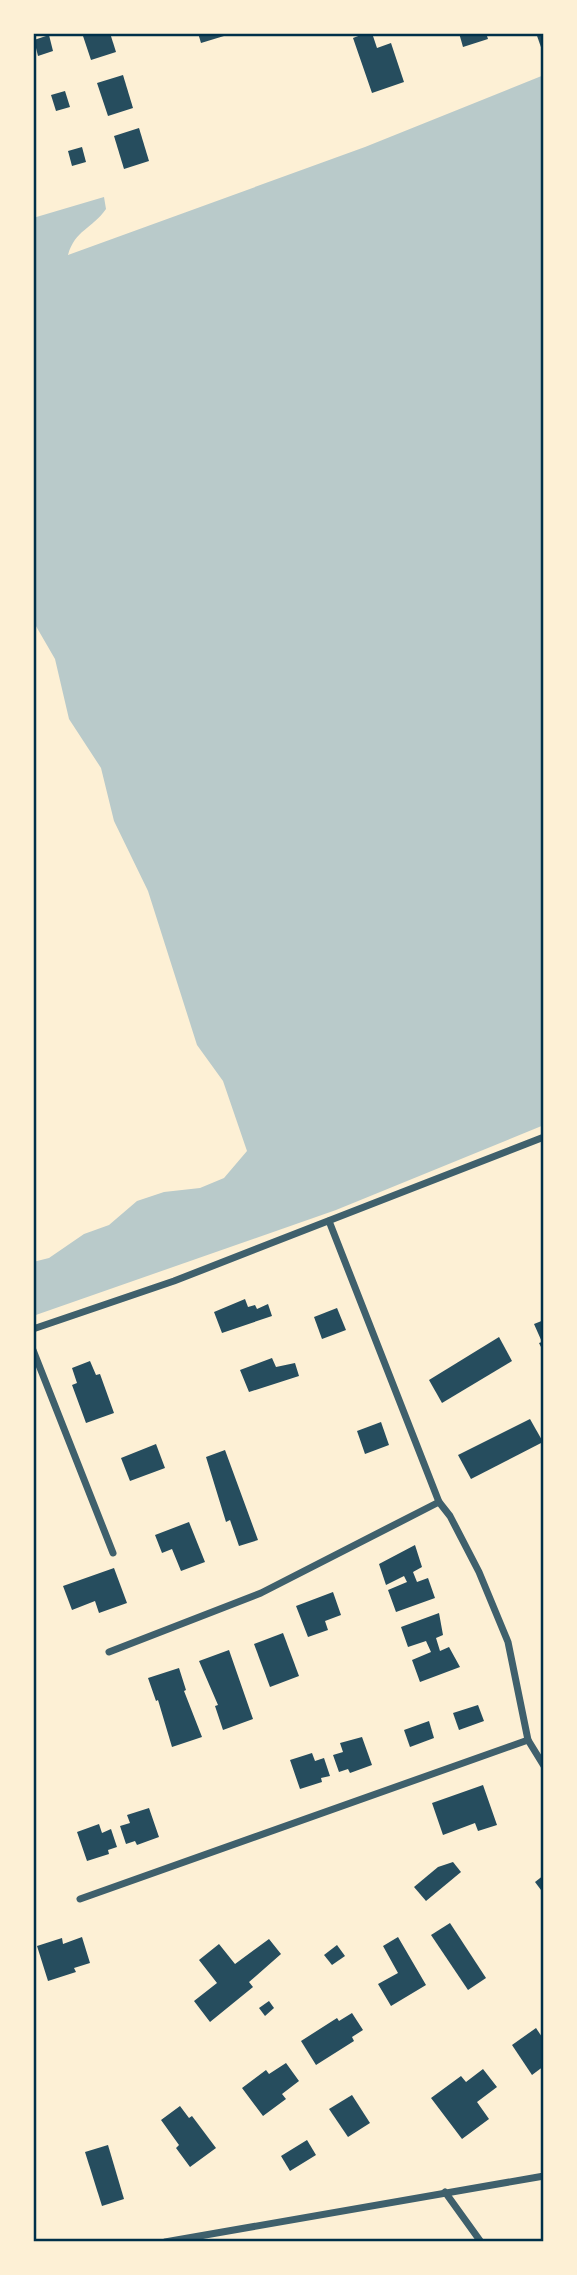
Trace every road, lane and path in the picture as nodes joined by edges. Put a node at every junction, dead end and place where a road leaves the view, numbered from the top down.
1 (544, 1137) edge
2 (329, 1221) junction
3 (33, 1329) edge
4 (33, 1350) edge
5 (439, 1502) junction
6 (113, 1553) dead end
7 (108, 1652) dead end
8 (528, 1740) junction
9 (544, 1766) edge
10 (80, 1899) dead end
11 (544, 2176) edge
12 (445, 2192) junction
13 (165, 2242) edge
14 (481, 2242) edge

1 - 2 street
2 - 3 street
2 - 5 street
4 - 6 street
5 - 7 street
5 - 8 street
8 - 9 street
8 - 10 street
11 - 12 street
12 - 13 street
12 - 14 street

